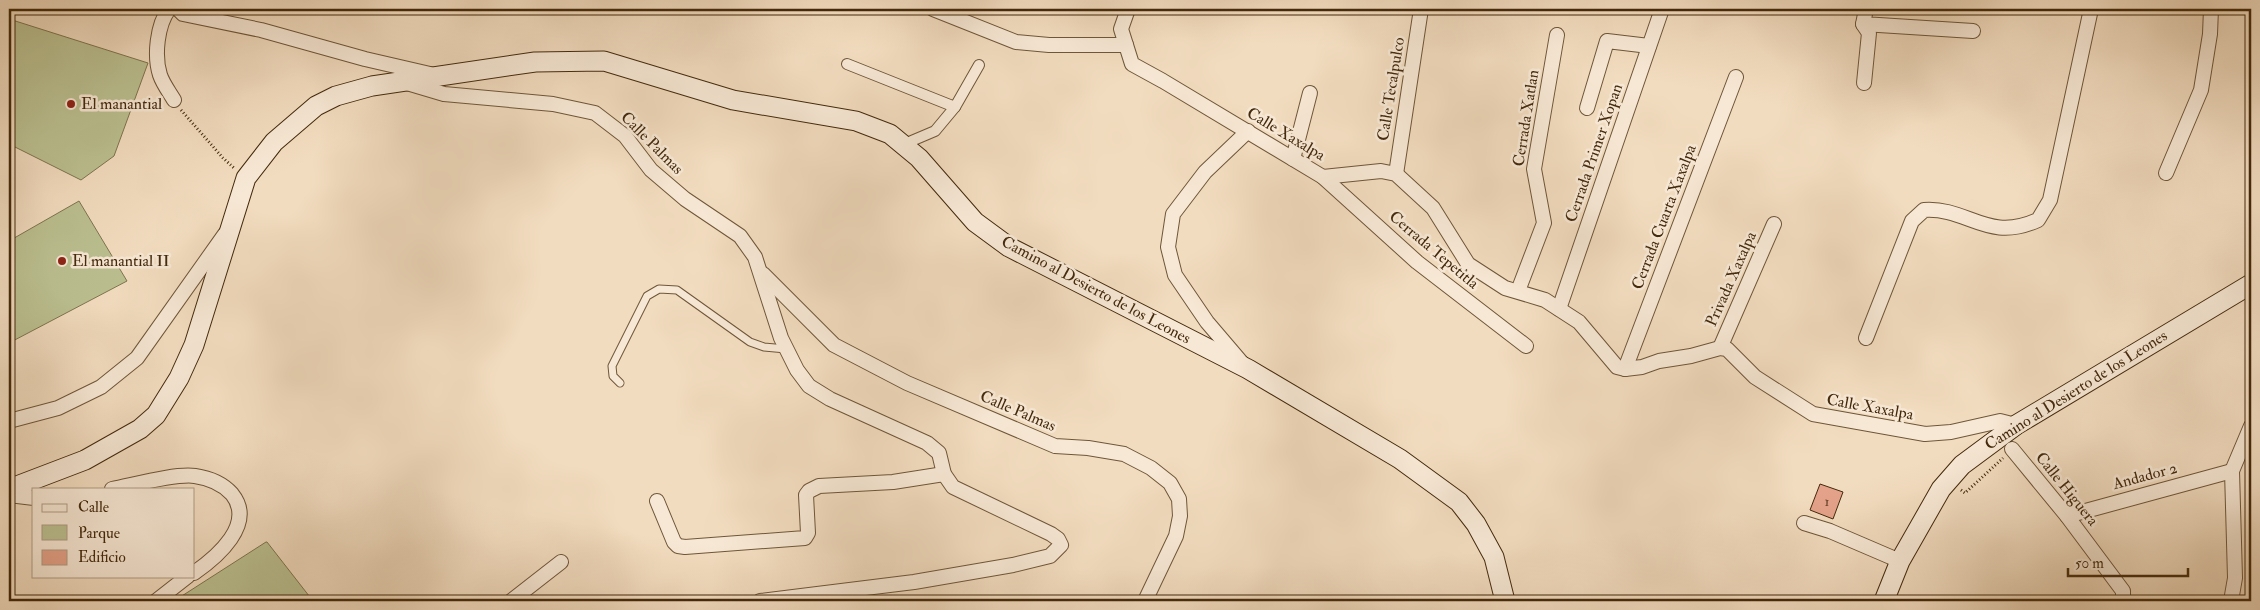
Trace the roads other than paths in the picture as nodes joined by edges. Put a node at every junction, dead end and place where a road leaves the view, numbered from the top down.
1 (169, 9) edge
2 (178, 9) edge
3 (933, 9) edge
4 (1128, 9) edge
5 (1421, 9) edge
6 (1662, 9) edge
7 (1866, 9) edge
8 (2090, 9) edge
9 (2211, 9) edge
10 (1863, 24) junction
11 (1973, 30) dead end
12 (1557, 35) dead end
13 (1126, 44) junction
14 (1649, 46) junction
15 (847, 64) dead end
16 (979, 65) dead end
17 (436, 76) junction
18 (1736, 76) dead end
19 (399, 80) junction
20 (1864, 83) dead end
21 (1310, 93) dead end
22 (174, 100) road end
23 (954, 107) junction
24 (1587, 108) dead end
25 (1248, 131) junction
26 (902, 145) junction
27 (1293, 159) junction
28 (2166, 173) dead end
29 (1396, 174) junction
30 (1323, 177) junction
31 (1774, 224) dead end
32 (230, 227) junction
33 (760, 271) junction
34 (2251, 284) edge
35 (1518, 291) junction
36 (1559, 309) junction
37 (1866, 338) dead end
38 (1526, 346) dead end
39 (1720, 348) junction
40 (787, 349) junction
41 (1248, 369) junction
42 (1625, 370) junction
43 (620, 383) dead end
44 (9, 421) edge
45 (2016, 425) junction
46 (2251, 426) edge
47 (2012, 449) dead end
48 (2232, 471) junction
49 (944, 474) junction
50 (118, 488) edge
51 (9, 489) edge
52 (9, 495) edge
53 (32, 498) edge
54 (657, 501) dead end
55 (2067, 516) junction
56 (1804, 523) dead end
57 (1900, 561) junction
58 (562, 562) dead end
59 (195, 571) edge
60 (185, 578) edge
61 (156, 601) edge
62 (511, 601) edge
63 (760, 601) edge
64 (1145, 601) edge
65 (1504, 601) edge
66 (1884, 601) edge
67 (2123, 601) edge
68 (2231, 601) edge

1 - 22 street
2 - 17 street
3 - 13 street
4 - 13 street, Calle Xaxalpa
5 - 29 street, Calle Tecalpulco
6 - 14 street, Cerrada Primer Xopan
7 - 10 street
8 - 37 street
9 - 28 street
10 - 11 street
10 - 20 street
12 - 35 street, Cerrada Xatlan
13 - 25 street, Calle Xaxalpa
14 - 24 street
14 - 36 street, Cerrada Primer Xopan
15 - 23 street
16 - 23 street
17 - 19 main road, Camino al Desierto de los Leones
17 - 26 main road, Camino al Desierto de los Leones
18 - 42 street, Cerrada Cuarta Xaxalpa
19 - 32 main road, Camino al Desierto de los Leones
19 - 33 street, Calle Palmas
21 - 27 street
23 - 26 street
25 - 27 street, Calle Xaxalpa
25 - 41 street
26 - 41 main road, Camino al Desierto de los Leones
27 - 30 street, Calle Xaxalpa
29 - 30 street, Calle Xaxalpa
29 - 35 street
30 - 38 street, Cerrada Tepetitla
31 - 39 street, Privada Xaxalpa
32 - 44 street
32 - 51 main road, Camino al Desierto de los Leones
33 - 40 street, Calle Palmas
33 - 64 street, Calle Palmas
34 - 45 main road, Camino al Desierto de los Leones
35 - 36 street
36 - 42 street
39 - 42 street
39 - 45 street, Calle Xaxalpa
40 - 43 lane
40 - 49 street, Calle Palmas
41 - 65 main road, Camino al Desierto de los Leones
45 - 57 main road, Camino al Desierto de los Leones
46 - 48 street
47 - 55 street, Calle Higuera
48 - 55 street, Andador 2
48 - 68 street
49 - 54 street
49 - 63 street, Calle Palmas
50 - 59 street
52 - 53 street
55 - 67 street, Calle Higuera
56 - 57 street
57 - 66 main road, Camino al Desierto de los Leones
58 - 62 street
60 - 61 street

